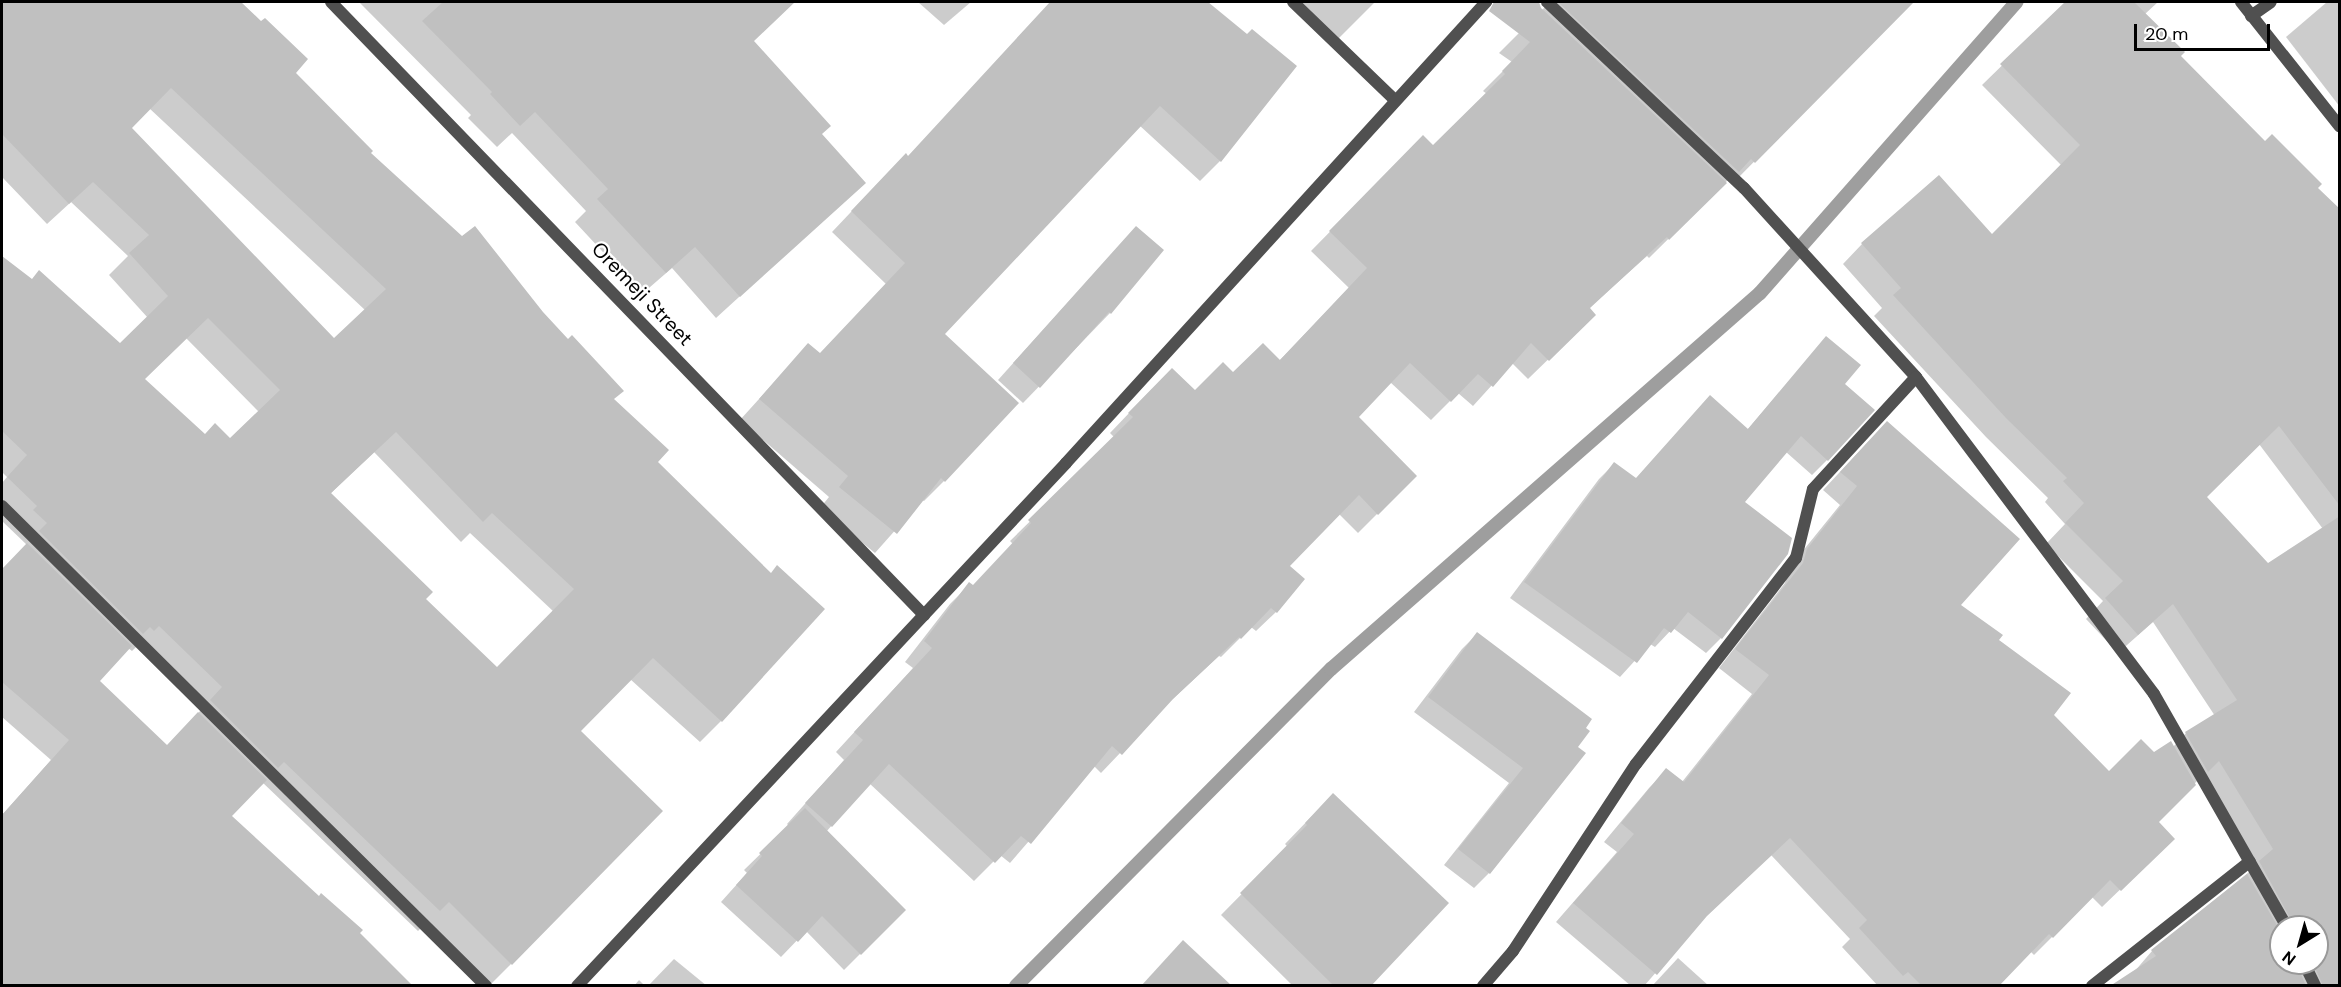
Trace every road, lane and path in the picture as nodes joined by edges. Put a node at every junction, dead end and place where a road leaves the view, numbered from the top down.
1 (331, 2) edge
2 (1293, 2) edge
3 (1486, 2) edge
4 (1547, 2) edge
5 (2241, 2) edge
6 (2271, 2) edge
7 (2251, 16) junction
8 (1395, 100) junction
9 (2340, 127) edge
10 (1916, 377) junction
11 (2, 506) edge
12 (924, 615) junction
13 (2250, 861) junction
14 (2280, 915) edge
15 (486, 986) edge
16 (577, 986) edge
17 (1483, 986) edge
18 (2092, 986) edge

1 - 12 street, Oremeji Street
2 - 8 street
3 - 8 street
4 - 10 street
5 - 7 street
6 - 7 street
7 - 9 street
8 - 12 street
10 - 13 street
10 - 17 street
11 - 15 street
12 - 16 street
13 - 14 street
13 - 18 street

